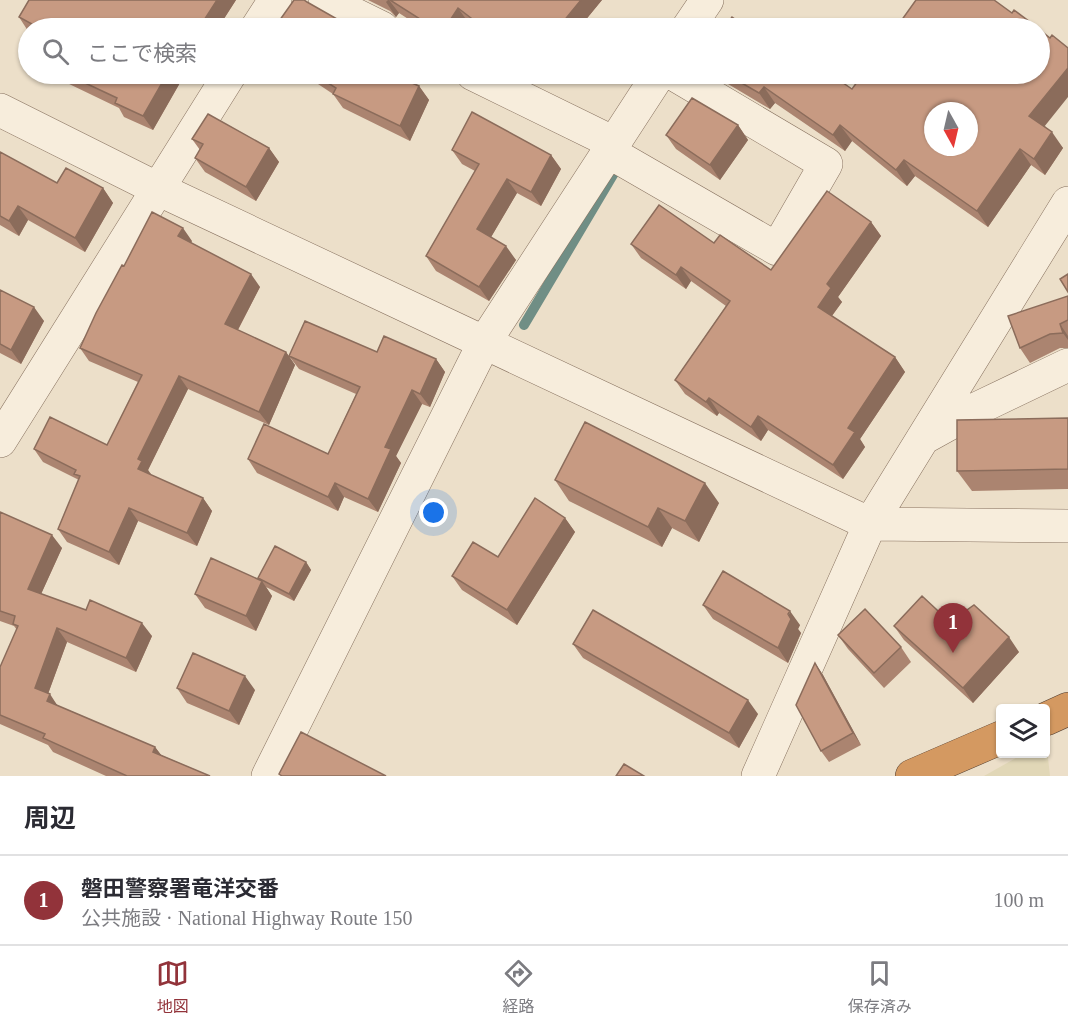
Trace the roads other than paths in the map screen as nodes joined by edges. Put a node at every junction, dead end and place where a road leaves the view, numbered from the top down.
1 (275, 0) edge
2 (325, 0) edge
3 (707, 0) edge
4 (263, 18) edge
5 (362, 18) edge
6 (695, 18) edge
7 (224, 84) edge
8 (491, 84) edge
9 (666, 84) edge
10 (688, 84) edge
11 (0, 110) edge
12 (616, 153) junction
13 (158, 189) junction
14 (1068, 203) edge
15 (484, 344) junction
16 (1068, 365) edge
17 (923, 438) junction
18 (0, 441) edge
19 (870, 524) junction
20 (1068, 526) edge
21 (1068, 709) edge
22 (1050, 717) edge
23 (996, 740) edge
24 (268, 776) edge
25 (758, 776) edge
26 (912, 776) edge

1 - 4 street
2 - 5 street
3 - 6 street
7 - 13 street
8 - 12 street
9 - 12 street
10 - 12 street
11 - 13 street
12 - 15 street
13 - 15 street
13 - 18 street
14 - 17 street
15 - 19 street
15 - 24 street
16 - 17 street
17 - 19 street
19 - 20 street
19 - 25 street
21 - 22 highway
23 - 26 highway

